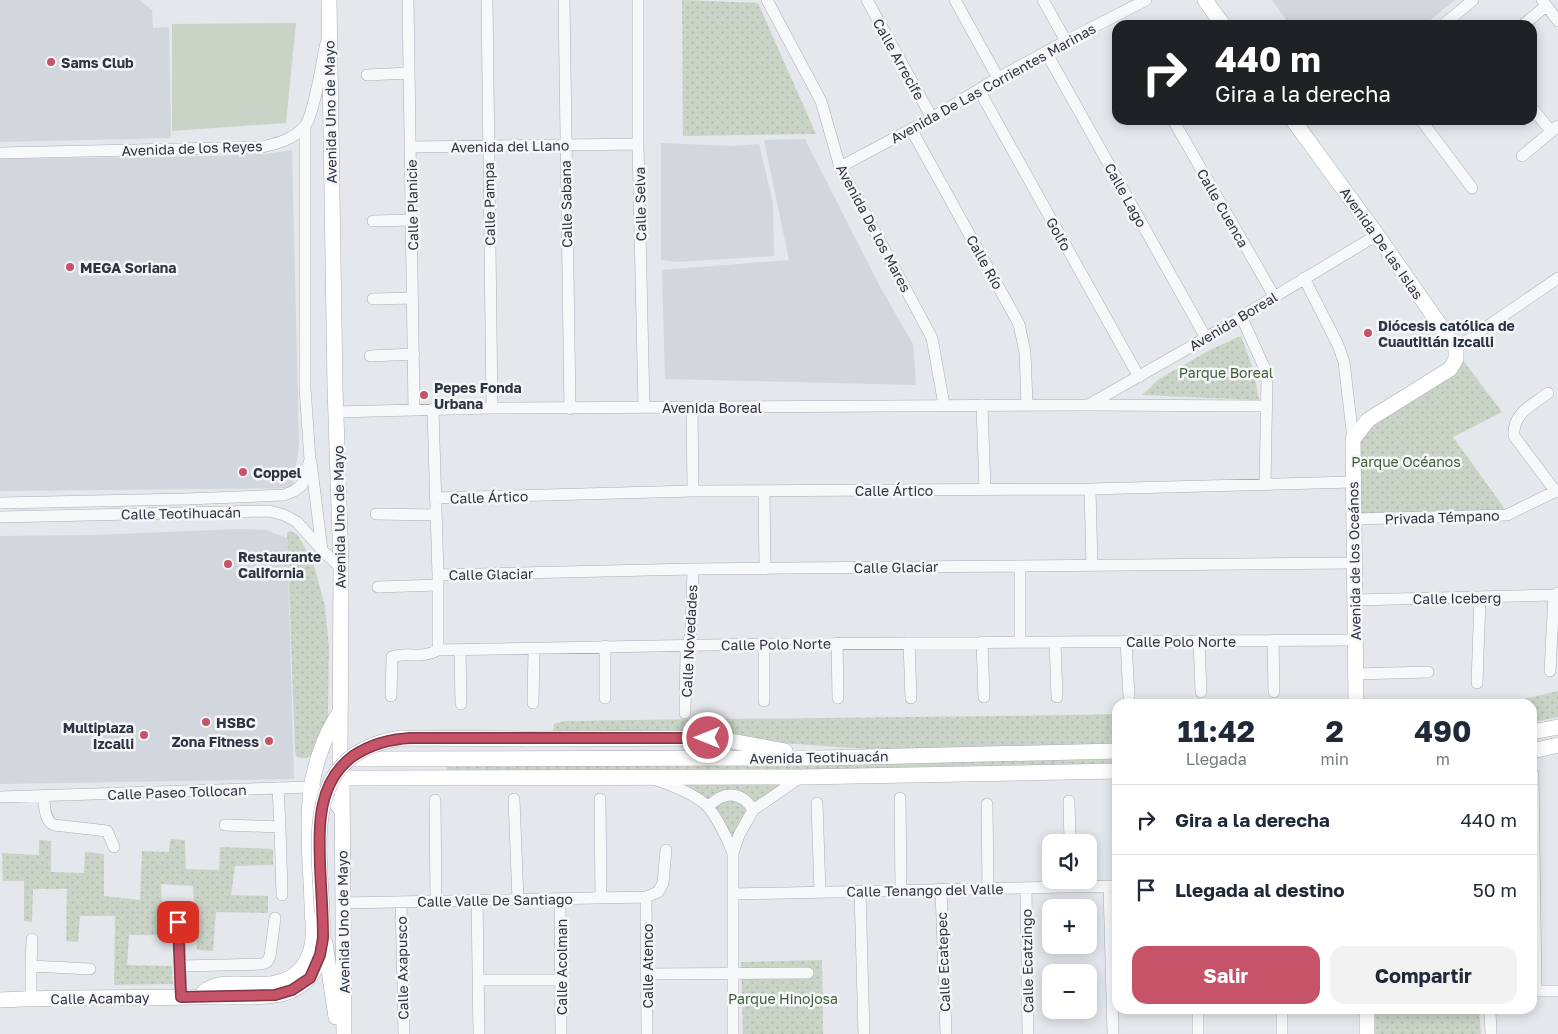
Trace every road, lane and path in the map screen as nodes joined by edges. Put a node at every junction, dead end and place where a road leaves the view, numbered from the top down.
1 (329, 0) edge
2 (408, 0) edge
3 (487, 0) edge
4 (564, 0) edge
5 (638, 0) edge
6 (767, 0) edge
7 (867, 0) edge
8 (955, 0) edge
9 (1043, 0) edge
10 (1146, 0) edge
11 (1473, 0) edge
12 (1209, 2) edge
13 (1133, 3) edge
14 (1544, 3) edge
15 (1117, 20) edge
16 (1220, 20) edge
17 (1449, 20) edge
18 (1528, 20) edge
19 (1558, 21) edge
20 (1112, 23) edge
21 (329, 27) junction
22 (1066, 41) junction
23 (1046, 52) junction
24 (409, 74) junction
25 (366, 75) dead end
26 (998, 78) junction
27 (979, 90) junction
28 (1537, 113) edge
29 (932, 118) junction
30 (1175, 125) edge
31 (1297, 125) edge
32 (1425, 125) edge
33 (305, 126) junction
34 (911, 129) junction
35 (1555, 129) edge
36 (638, 144) junction
37 (565, 145) junction
38 (488, 146) junction
39 (411, 147) junction
40 (0, 153) edge
41 (1522, 156) dead end
42 (840, 167) junction
43 (1472, 188) dead end
44 (413, 220) junction
45 (373, 221) dead end
46 (1377, 235) junction
47 (1304, 278) junction
48 (1558, 278) edge
49 (1274, 296) junction
50 (373, 298) dead end
51 (413, 298) junction
52 (1241, 316) junction
53 (1206, 338) junction
54 (1456, 348) junction
55 (414, 354) junction
56 (370, 356) dead end
57 (1138, 377) junction
58 (1548, 393) dead end
59 (944, 405) junction
60 (982, 405) junction
61 (1027, 405) junction
62 (1089, 405) junction
63 (1266, 406) junction
64 (692, 407) junction
65 (492, 408) junction
66 (570, 408) junction
67 (644, 408) junction
68 (433, 409) junction
69 (414, 410) junction
70 (336, 412) junction
71 (1353, 439) junction
72 (310, 460) junction
73 (1352, 482) junction
74 (1265, 484) junction
75 (985, 489) junction
76 (1090, 489) junction
77 (693, 491) junction
78 (764, 491) junction
79 (1557, 491) edge
80 (436, 498) junction
81 (0, 503) edge
82 (376, 514) dead end
83 (436, 515) junction
84 (0, 516) edge
85 (1353, 519) junction
86 (322, 550) junction
87 (1354, 563) junction
88 (1020, 566) junction
89 (1092, 566) junction
90 (341, 568) junction
91 (764, 569) junction
92 (692, 570) junction
93 (438, 580) junction
94 (378, 587) dead end
95 (1556, 594) edge
96 (1480, 598) junction
97 (1355, 600) junction
98 (1199, 640) junction
99 (1273, 640) junction
100 (1355, 640) junction
101 (1126, 641) junction
102 (982, 642) junction
103 (1020, 642) junction
104 (1055, 642) junction
105 (837, 643) junction
106 (909, 643) junction
107 (764, 644) junction
108 (688, 645) junction
109 (605, 646) junction
110 (534, 648) junction
111 (438, 650) junction
112 (460, 650) junction
113 (1550, 671) dead end
114 (1428, 672) dead end
115 (1356, 674) junction
116 (1477, 683) dead end
117 (1201, 692) dead end
118 (1274, 692) dead end
119 (391, 696) dead end
120 (984, 697) dead end
121 (1057, 697) dead end
122 (1129, 697) dead end
123 (605, 698) dead end
124 (838, 698) dead end
125 (910, 698) dead end
126 (1356, 699) edge
127 (764, 701) dead end
128 (533, 703) dead end
129 (461, 704) dead end
130 (340, 711) junction
131 (685, 714) dead end
132 (1558, 727) edge
133 (1537, 731) edge
134 (1558, 745) edge
135 (1537, 750) edge
136 (1112, 751) edge
137 (821, 758) junction
138 (340, 759) junction
139 (445, 760) junction
140 (1112, 771) edge
141 (643, 776) junction
142 (445, 777) junction
143 (802, 777) junction
144 (342, 778) junction
145 (311, 787) junction
146 (278, 788) junction
147 (43, 796) junction
148 (0, 797) edge
149 (900, 798) dead end
150 (514, 799) dead end
151 (600, 799) dead end
152 (435, 800) dead end
153 (1069, 801) dead end
154 (817, 803) dead end
155 (986, 804) dead end
156 (708, 807) junction
157 (753, 810) junction
158 (342, 814) junction
159 (225, 825) dead end
160 (280, 827) junction
161 (1070, 834) edge
162 (114, 847) dead end
163 (666, 850) dead end
164 (733, 853) junction
165 (1097, 885) edge
166 (1042, 886) edge
167 (1112, 886) edge
168 (988, 888) junction
169 (1026, 888) junction
170 (901, 890) junction
171 (941, 890) junction
172 (860, 891) junction
173 (820, 892) junction
174 (733, 894) junction
175 (282, 895) dead end
176 (646, 897) junction
177 (601, 898) junction
178 (560, 899) junction
179 (477, 900) junction
180 (518, 900) junction
181 (436, 901) junction
182 (401, 902) junction
183 (343, 903) junction
184 (275, 918) dead end
185 (178, 922) dead end
186 (323, 930) junction
187 (32, 939) dead end
188 (31, 966) junction
189 (180, 966) junction
190 (90, 969) dead end
191 (732, 973) junction
192 (808, 973) dead end
193 (646, 974) junction
194 (478, 980) junction
195 (560, 980) junction
196 (1537, 991) edge
197 (1558, 991) edge
198 (181, 997) junction
199 (199, 997) junction
200 (31, 998) junction
201 (0, 1000) edge
202 (1113, 1014) edge
203 (1198, 1014) edge
204 (1282, 1014) edge
205 (1367, 1014) edge
206 (1490, 1014) edge
207 (339, 1034) edge
208 (344, 1034) edge
209 (404, 1034) edge
210 (479, 1034) edge
211 (561, 1034) edge
212 (647, 1034) edge
213 (733, 1034) edge
214 (864, 1034) edge
215 (946, 1034) edge
216 (1028, 1034) edge
217 (1113, 1034) edge
218 (1198, 1034) edge
219 (1282, 1034) edge
220 (1367, 1034) edge
221 (1491, 1034) edge

1 - 21 main road, Avenida Uno de Mayo
2 - 24 street, Calle Planicie
3 - 38 street, Calle Pampa
4 - 37 street, Calle Sabana
5 - 36 street, Calle Selva
6 - 42 street, Avenida De los Mares
7 - 29 street, Calle Arrecife
8 - 26 street
9 - 22 street
10 - 13 street, Avenida De Las Corrientes Marinas
11 - 17 street
12 - 16 main road
13 - 15 street, Avenida De Las Corrientes Marinas
14 - 18 street
14 - 19 street
20 - 22 street, Avenida De Las Corrientes Marinas
21 - 33 street
21 - 70 main road, Avenida Uno de Mayo
22 - 23 street, Avenida De Las Corrientes Marinas
23 - 26 street, Avenida De Las Corrientes Marinas
23 - 53 street, Calle Lago
24 - 25 street
24 - 39 street, Calle Planicie
26 - 27 street, Avenida De Las Corrientes Marinas
27 - 29 street, Avenida De Las Corrientes Marinas
27 - 57 street, Golfo
28 - 35 street
29 - 34 street, Avenida De Las Corrientes Marinas
30 - 49 street, Calle Cuenca
31 - 46 main road, Avenida De las Islas
32 - 43 street
33 - 40 street, Avenida de los Reyes
33 - 72 street
34 - 42 street, Avenida De Las Corrientes Marinas
34 - 61 street, Calle Río
35 - 41 street
36 - 37 street, Avenida del Llano
36 - 67 street, Calle Selva
37 - 38 street, Avenida del Llano
37 - 66 street, Calle Sabana
38 - 39 street, Avenida del Llano
38 - 65 street, Calle Pampa
39 - 44 street, Calle Planicie
42 - 59 street, Avenida De los Mares
44 - 45 street
44 - 51 street, Calle Planicie
46 - 47 street, Avenida Boreal
46 - 54 main road, Avenida De las Islas
47 - 49 street, Avenida Boreal
47 - 71 street, Avenida de los Oceános
48 - 54 street
49 - 52 street, Avenida Boreal
50 - 51 street
51 - 55 street, Calle Planicie
52 - 53 street, Avenida Boreal
52 - 63 street
53 - 57 street, Avenida Boreal
54 - 71 main road
55 - 56 street
55 - 69 street, Calle Planicie
57 - 62 street, Avenida Boreal
58 - 79 street, Privada Témpano
59 - 60 street, Avenida Boreal
59 - 64 street, Avenida Boreal
60 - 61 street, Avenida Boreal
60 - 75 street
61 - 62 street, Avenida Boreal
62 - 63 street, Avenida Boreal
63 - 74 street
64 - 67 street, Avenida Boreal
64 - 77 street
65 - 66 street, Avenida Boreal
65 - 68 street, Avenida Boreal
66 - 67 street, Avenida Boreal
68 - 69 street, Avenida Boreal
68 - 80 street
69 - 70 street, Avenida Boreal
70 - 90 main road, Avenida Uno de Mayo
71 - 73 main road, Avenida de los Oceános
72 - 81 street, Calle Teotihuacán
72 - 86 street
73 - 74 street, Calle Ártico
73 - 85 main road, Avenida de los Oceános
74 - 76 street, Calle Ártico
75 - 76 street, Calle Ártico
75 - 78 street, Calle Ártico
76 - 89 street
77 - 78 street, Calle Ártico
77 - 80 street, Calle Ártico
78 - 91 street
79 - 85 street, Privada Témpano
80 - 83 street
82 - 83 street
83 - 93 street
84 - 86 street, Calle Teotihuacán
85 - 87 main road, Avenida de los Oceános
86 - 90 street, Calle Teotihuacán
87 - 89 street, Calle Glaciar
87 - 97 main road, Avenida de los Oceános
88 - 89 street, Calle Glaciar
88 - 91 street, Calle Glaciar
88 - 103 street
90 - 130 main road, Avenida Uno de Mayo
91 - 92 street, Calle Glaciar
92 - 93 street, Calle Glaciar
92 - 108 street, Calle Novedades
93 - 94 street, Calle Glaciar
93 - 111 street
95 - 96 street, Calle Iceberg
95 - 113 street
96 - 97 street, Calle Iceberg
96 - 116 street
97 - 100 main road, Avenida de los Oceános
98 - 99 street, Calle Polo Norte
98 - 101 street, Calle Polo Norte
98 - 117 street
99 - 100 street, Calle Polo Norte
99 - 118 street
100 - 115 main road, Avenida de los Oceános
101 - 104 street, Calle Polo Norte
101 - 122 street
102 - 103 street, Calle Polo Norte
102 - 106 street, Calle Polo Norte
102 - 120 street
103 - 104 street, Calle Polo Norte
104 - 121 street
105 - 106 street, Calle Polo Norte
105 - 107 street, Calle Polo Norte
105 - 124 street
106 - 125 street
107 - 108 street, Calle Polo Norte
107 - 127 street
108 - 109 street, Calle Polo Norte
108 - 131 street, Calle Novedades
109 - 110 street, Calle Polo Norte
109 - 123 street
110 - 112 street, Calle Polo Norte
110 - 128 street
111 - 112 street, Calle Polo Norte
111 - 119 street, Calle Polo Norte
112 - 129 street
114 - 115 street
115 - 126 main road, Avenida de los Oceános
130 - 138 main road, Avenida Uno de Mayo
130 - 145 main road, Calle Acambay
132 - 133 main road
134 - 135 main road
136 - 137 main road, Avenida Teotihuacán
137 - 139 main road, Avenida Teotihuacán
137 - 186 main road, Calle Acambay, bridge
138 - 139 main road, Avenida Teotihuacán
138 - 144 main road, Avenida Uno de Mayo
139 - 142 main road
140 - 143 main road, Avenida Teotihuacán
141 - 142 main road, Avenida Teotihuacán
141 - 143 main road, Avenida Teotihuacán
141 - 156 street
142 - 144 main road, Avenida Teotihuacán
143 - 157 street
144 - 158 main road, Avenida Uno de Mayo
145 - 146 street, Calle Paseo Tollocan
145 - 158 street
145 - 199 main road, Calle Acambay
146 - 147 street, Calle Paseo Tollocan
146 - 160 street
147 - 148 street, Calle Paseo Tollocan
147 - 162 street
149 - 170 street
150 - 180 street
151 - 177 street
152 - 181 street
153 - 161 street
154 - 173 street
155 - 168 street
156 - 157 street
156 - 164 street
157 - 164 street
158 - 183 main road, Avenida Uno de Mayo
159 - 160 street
160 - 175 street
163 - 176 street
164 - 174 street
165 - 167 street, Calle Tenango del Valle
166 - 169 street, Calle Tenango del Valle
168 - 169 street, Calle Tenango del Valle
168 - 171 street, Calle Tenango del Valle
169 - 216 street, Calle Ecatzingo
170 - 171 street, Calle Tenango del Valle
170 - 172 street, Calle Tenango del Valle
171 - 215 street, Calle Ecatepec
172 - 173 street, Calle Tenango del Valle
172 - 214 street
173 - 174 street, Calle Tenango del Valle
174 - 191 street
176 - 177 street, Calle Valle De Santiago
176 - 193 street, Calle Atenco
177 - 178 street, Calle Valle De Santiago
178 - 180 street, Calle Valle De Santiago
178 - 195 street, Calle Acolman
179 - 180 street, Calle Valle De Santiago
179 - 181 street, Calle Valle De Santiago
179 - 194 street
181 - 182 street, Calle Valle De Santiago
182 - 183 street, Calle Valle De Santiago
182 - 209 street, Calle Axapusco
183 - 208 main road, Avenida Uno de Mayo
184 - 189 street
185 - 189 street
186 - 199 main road, Calle Acambay
186 - 207 main road
187 - 188 street
188 - 190 street
188 - 200 street
189 - 198 street
191 - 192 street
191 - 193 street
191 - 213 street
193 - 212 street, Calle Atenco
194 - 195 street
194 - 210 street
195 - 211 street, Calle Acolman
196 - 197 street
198 - 199 main road, Calle Acambay
198 - 200 main road, Calle Acambay
200 - 201 main road, Calle Acambay
202 - 217 street
203 - 218 street
204 - 219 street
205 - 220 main road
206 - 221 street

